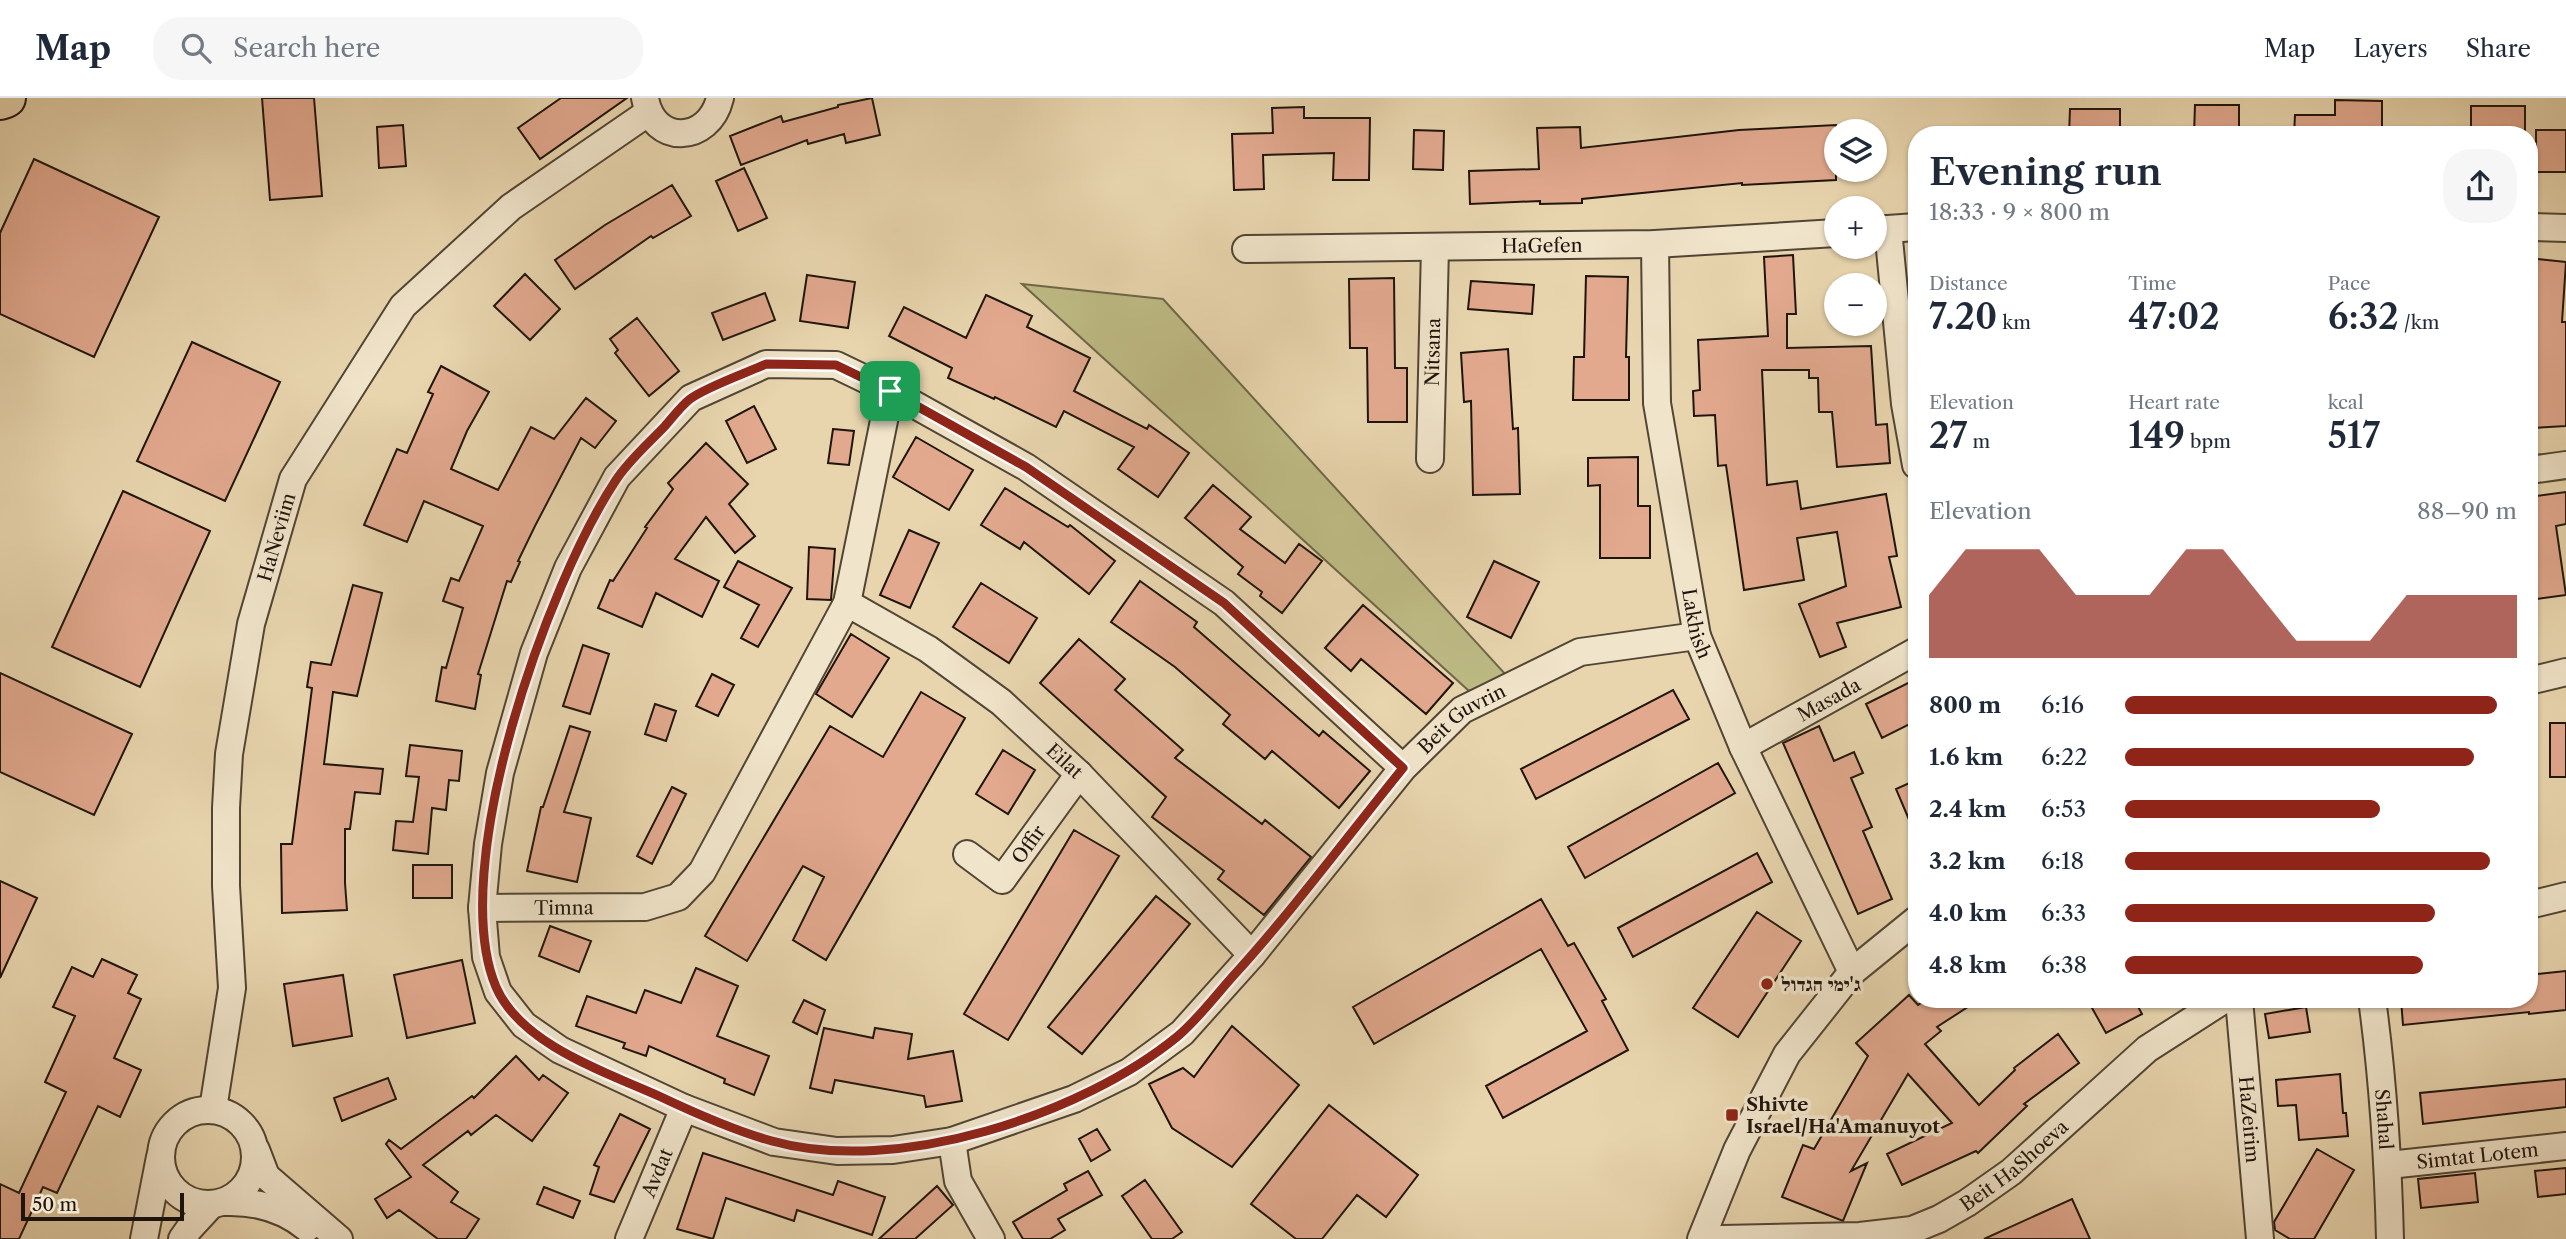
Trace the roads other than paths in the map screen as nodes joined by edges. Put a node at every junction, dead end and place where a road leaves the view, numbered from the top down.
1 (6, 98) edge
2 (720, 98) edge
3 (0, 100) edge
4 (647, 105) edge
5 (2538, 227) edge
6 (1908, 228) edge
7 (2566, 228) edge
8 (1887, 229) edge
9 (1824, 234) edge
10 (1655, 244) junction
11 (1435, 247) junction
12 (1246, 249) dead end
13 (1885, 259) edge
14 (890, 391) junction
15 (1908, 421) edge
16 (1430, 458) dead end
17 (2566, 465) edge
18 (2538, 469) edge
19 (847, 604) junction
20 (1698, 636) junction
21 (1908, 656) edge
22 (2566, 672) edge
23 (2538, 679) edge
24 (1743, 747) junction
25 (1403, 768) junction
26 (1079, 774) junction
27 (967, 854) dead end
28 (2566, 896) edge
29 (2538, 903) edge
30 (482, 908) junction
31 (1908, 926) edge
32 (1252, 955) junction
33 (1852, 972) junction
34 (2211, 1008) edge
35 (2240, 1008) edge
36 (2373, 1008) edge
37 (684, 1108) junction
38 (213, 1109) junction
39 (952, 1141) junction
40 (2566, 1146) edge
41 (256, 1150) junction
42 (160, 1156) junction
43 (2389, 1165) junction
44 (219, 1203) junction
45 (144, 1239) edge
46 (182, 1239) edge
47 (321, 1239) edge
48 (339, 1239) edge
49 (629, 1239) edge
50 (991, 1239) edge
51 (1701, 1239) edge
52 (1722, 1239) edge
53 (2260, 1239) edge
54 (2390, 1239) edge

1 - 3 highway
2 - 4 street
4 - 38 street, HaNeviim
5 - 7 street
6 - 8 street
9 - 10 street, HaGefen
10 - 11 street, HaGefen
10 - 20 street, Lakhish
11 - 12 street, HaGefen
11 - 16 street, Nitsana
13 - 15 street
14 - 19 street
14 - 25 street, Beit Guvrin
14 - 30 street, Beit Guvrin
17 - 18 street
19 - 26 street, Eilat
19 - 30 street, Timna
20 - 24 street, Lakhish
20 - 25 street, Beit Guvrin
21 - 24 street, Masada
22 - 23 street
24 - 33 street, Lakhish
25 - 32 street, Beit Guvrin
26 - 27 street, Offir
26 - 32 street, Eilat
28 - 29 street
30 - 37 street, Beit Guvrin
31 - 33 street
32 - 39 street, Beit Guvrin
33 - 51 street
34 - 52 street, Beit HaShoeva
35 - 53 street, HaZeirim
36 - 43 street, Shahal
37 - 39 street, Beit Guvrin
37 - 49 street, Avdat
38 - 41 street
38 - 42 street
39 - 50 street
40 - 43 street, Simtat Lotem
41 - 44 street
41 - 48 street
42 - 44 street
42 - 45 street
43 - 54 street, Shahal
44 - 46 street
44 - 47 street

